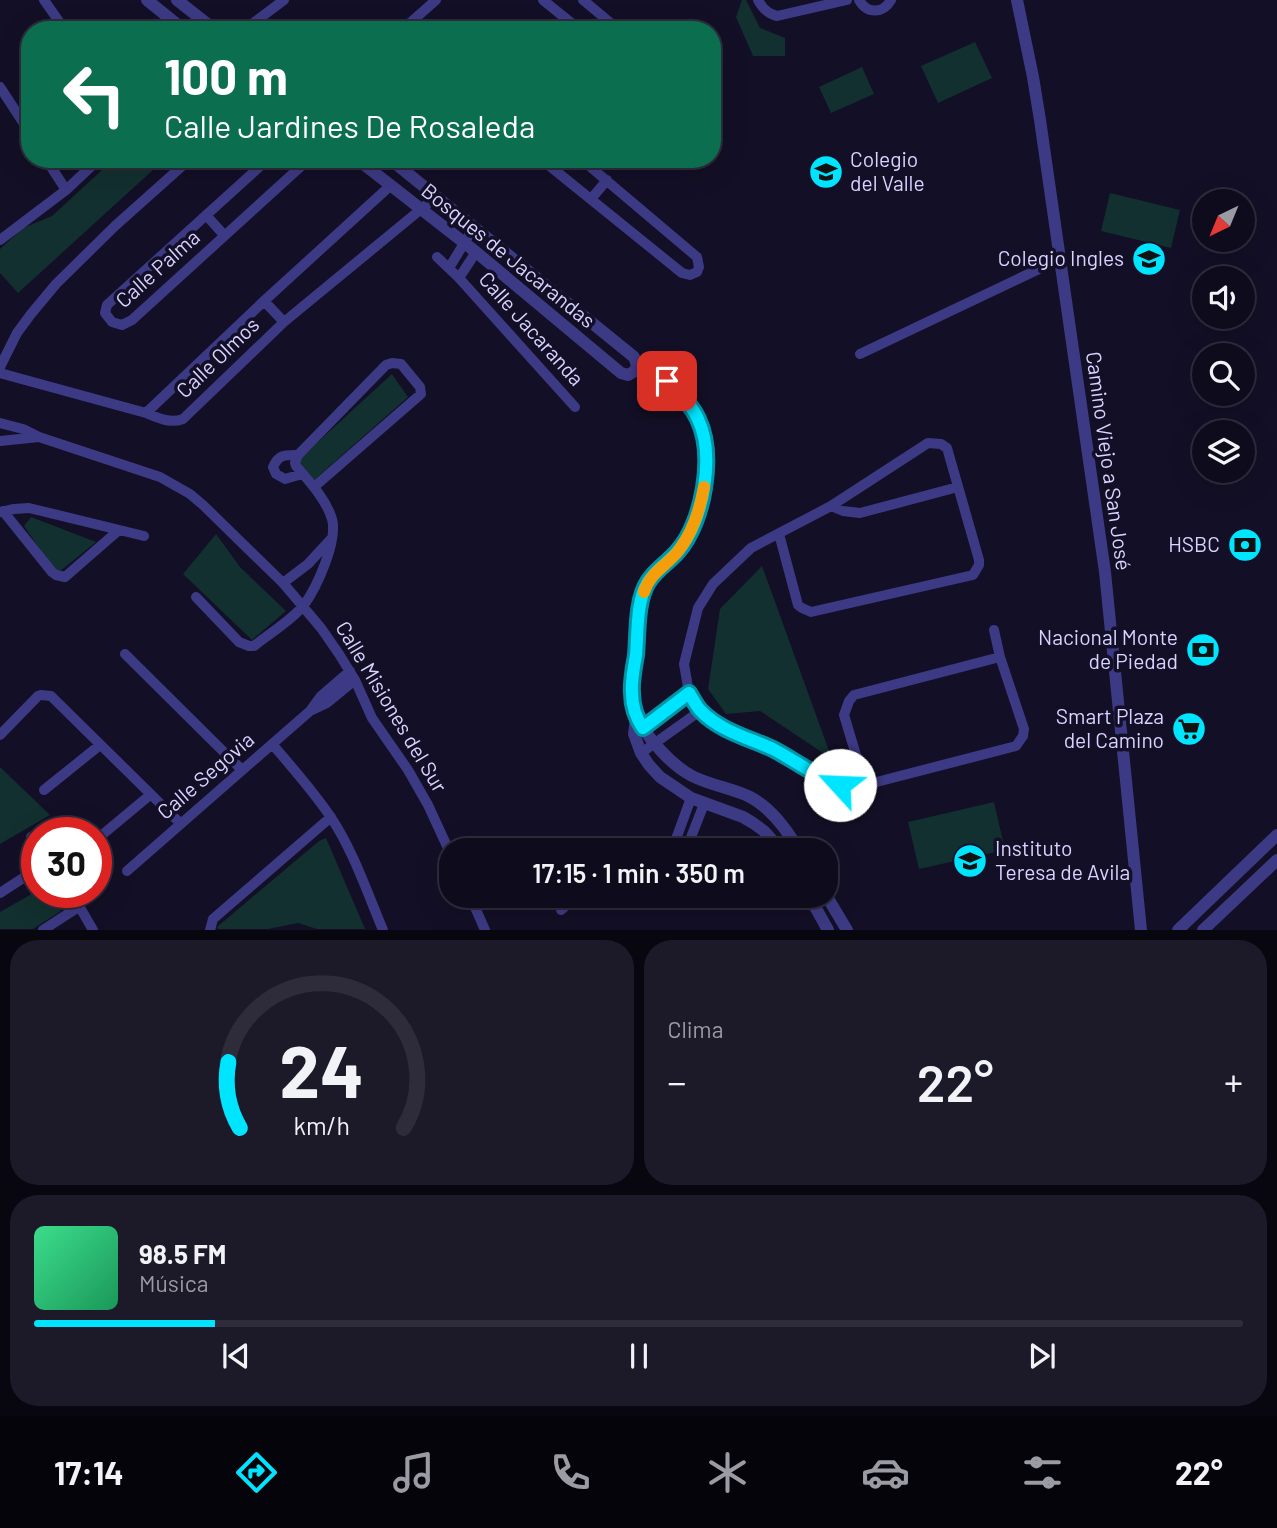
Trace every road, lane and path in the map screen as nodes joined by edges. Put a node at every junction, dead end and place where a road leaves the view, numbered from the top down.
1 (44, 0) edge
2 (147, 0) edge
3 (177, 0) edge
4 (284, 0) edge
5 (436, 0) edge
6 (543, 0) edge
7 (583, 0) edge
8 (758, 0) edge
9 (848, 0) edge
10 (859, 0) edge
11 (891, 0) edge
12 (1017, 0) edge
13 (59, 21) edge
14 (173, 21) edge
15 (204, 21) edge
16 (256, 21) edge
17 (416, 21) edge
18 (569, 21) edge
19 (608, 21) edge
20 (0, 87) edge
21 (21, 119) edge
22 (52, 168) edge
23 (89, 168) edge
24 (180, 168) edge
25 (258, 168) edge
26 (299, 168) edge
27 (368, 168) edge
28 (401, 168) edge
29 (552, 168) edge
30 (592, 168) edge
31 (607, 180) junction
32 (390, 186) junction
33 (66, 190) junction
34 (437, 196) junction
35 (591, 199) junction
36 (421, 210) junction
37 (206, 215) junction
38 (474, 227) junction
39 (224, 235) junction
40 (0, 240) edge
41 (464, 243) junction
42 (476, 252) junction
43 (437, 257) dead end
44 (1060, 259) junction
45 (449, 268) junction
46 (459, 278) junction
47 (549, 288) junction
48 (264, 301) junction
49 (537, 303) junction
50 (284, 322) junction
51 (860, 354) dead end
52 (0, 367) edge
53 (635, 372) joint
54 (0, 373) edge
55 (667, 381) dead end
56 (575, 407) dead end
57 (146, 413) junction
58 (0, 423) edge
59 (39, 437) junction
60 (0, 441) edge
61 (298, 455) junction
62 (302, 474) junction
63 (958, 487) junction
64 (314, 488) junction
65 (831, 506) junction
66 (1, 511) edge
67 (119, 530) junction
68 (779, 534) junction
69 (144, 536) dead end
70 (332, 538) junction
71 (308, 564) junction
72 (320, 576) junction
73 (283, 583) junction
74 (196, 597) dead end
75 (303, 606) junction
76 (994, 630) dead end
77 (125, 654) dead end
78 (1000, 657) junction
79 (353, 676) junction
80 (689, 693) junction
81 (700, 711) junction
82 (638, 727) junction
83 (0, 734) edge
84 (653, 743) junction
85 (272, 744) junction
86 (100, 745) junction
87 (640, 752) junction
88 (242, 770) junction
89 (865, 785) junction
90 (44, 790) dead end
91 (150, 795) junction
92 (691, 798) junction
93 (705, 804) junction
94 (331, 817) junction
95 (180, 823) junction
96 (112, 827) edge
97 (1277, 835) edge
98 (443, 838) edge
99 (676, 838) edge
100 (691, 838) edge
101 (770, 838) edge
102 (792, 838) edge
103 (1277, 860) edge
104 (127, 871) dead end
105 (21, 879) edge
106 (0, 893) edge
107 (77, 908) edge
108 (81, 908) edge
109 (475, 908) edge
110 (563, 908) edge
111 (816, 908) edge
112 (833, 908) edge
113 (561, 910) dead end
114 (211, 924) edge
115 (43, 929) edge
116 (93, 929) edge
117 (383, 929) edge
118 (485, 929) edge
119 (828, 929) edge
120 (845, 929) edge
121 (1140, 929) edge
122 (1178, 929) edge
123 (1203, 929) edge

1 - 13 street
2 - 14 street
3 - 15 street
4 - 16 street
5 - 17 street
6 - 18 street
7 - 19 street
8 - 9 street
10 - 11 street
12 - 44 street, Camino Viejo a San José
20 - 21 street
22 - 33 street
23 - 33 street
24 - 52 street
25 - 37 street, Calle Palma
26 - 39 street, Calle Palma
27 - 32 street, Bosques de Jacarandas
28 - 34 street, Calle Jacaranda
29 - 35 street
30 - 31 street
31 - 35 street
31 - 35 street
32 - 36 street, Bosques de Jacarandas
32 - 48 street, Calle Olmos
33 - 40 street
34 - 36 street, Calle Olmos
34 - 38 street, Calle Jacaranda
36 - 41 street, Bosques de Jacarandas
36 - 50 street, Calle Olmos
37 - 39 street
37 - 39 street, Calle Palma
38 - 41 street, Calle Jacaranda
38 - 47 street, Calle Jacaranda
41 - 42 street, Bosques de Jacarandas
41 - 45 street, Calle Jacaranda
42 - 46 street, Calle Jacaranda
42 - 49 street, Bosques de Jacarandas
43 - 45 street, Calle Jacaranda
44 - 51 street
44 - 121 street, Camino Viejo a San José
45 - 46 street, Calle Jacaranda
46 - 56 street, Calle Jacaranda
47 - 49 street
47 - 53 street, Calle Jacaranda
48 - 50 street
48 - 57 street, Calle Olmos
49 - 53 street, Bosques de Jacarandas
50 - 57 street, Calle Olmos
54 - 57 street
55 - 82 street
58 - 59 street, Calle Misiones del Sur
59 - 60 street, Calle Misiones del Sur
59 - 73 street, Calle Misiones del Sur
61 - 62 street
61 - 62 street
61 - 64 street
62 - 64 street
63 - 65 street
63 - 65 street
63 - 68 street
64 - 70 street
65 - 68 street
66 - 67 street
66 - 67 street
67 - 69 street
68 - 80 street
70 - 71 street
70 - 72 street
71 - 72 street
71 - 73 street
72 - 75 street
73 - 75 street, Calle Misiones del Sur
74 - 75 street
75 - 79 street, Calle Misiones del Sur
76 - 78 street
77 - 88 street
78 - 89 street
78 - 89 street
79 - 85 street, Calle Segovia
79 - 98 street, Calle Misiones del Sur
80 - 81 street
80 - 82 street
81 - 84 street
81 - 89 street
82 - 84 street
82 - 87 street
83 - 86 street
84 - 87 street
84 - 102 street
85 - 88 street, Calle Segovia
85 - 94 street
86 - 90 street
86 - 91 street
87 - 92 street
88 - 95 street, Calle Segovia
91 - 95 street
91 - 96 street
92 - 93 street
92 - 99 street
93 - 100 street
93 - 101 street
94 - 114 street
94 - 117 street
95 - 104 street, Calle Segovia
97 - 122 street
103 - 123 street
105 - 106 street
107 - 115 street
108 - 116 street
109 - 118 street
110 - 113 street
111 - 119 street
112 - 120 street

